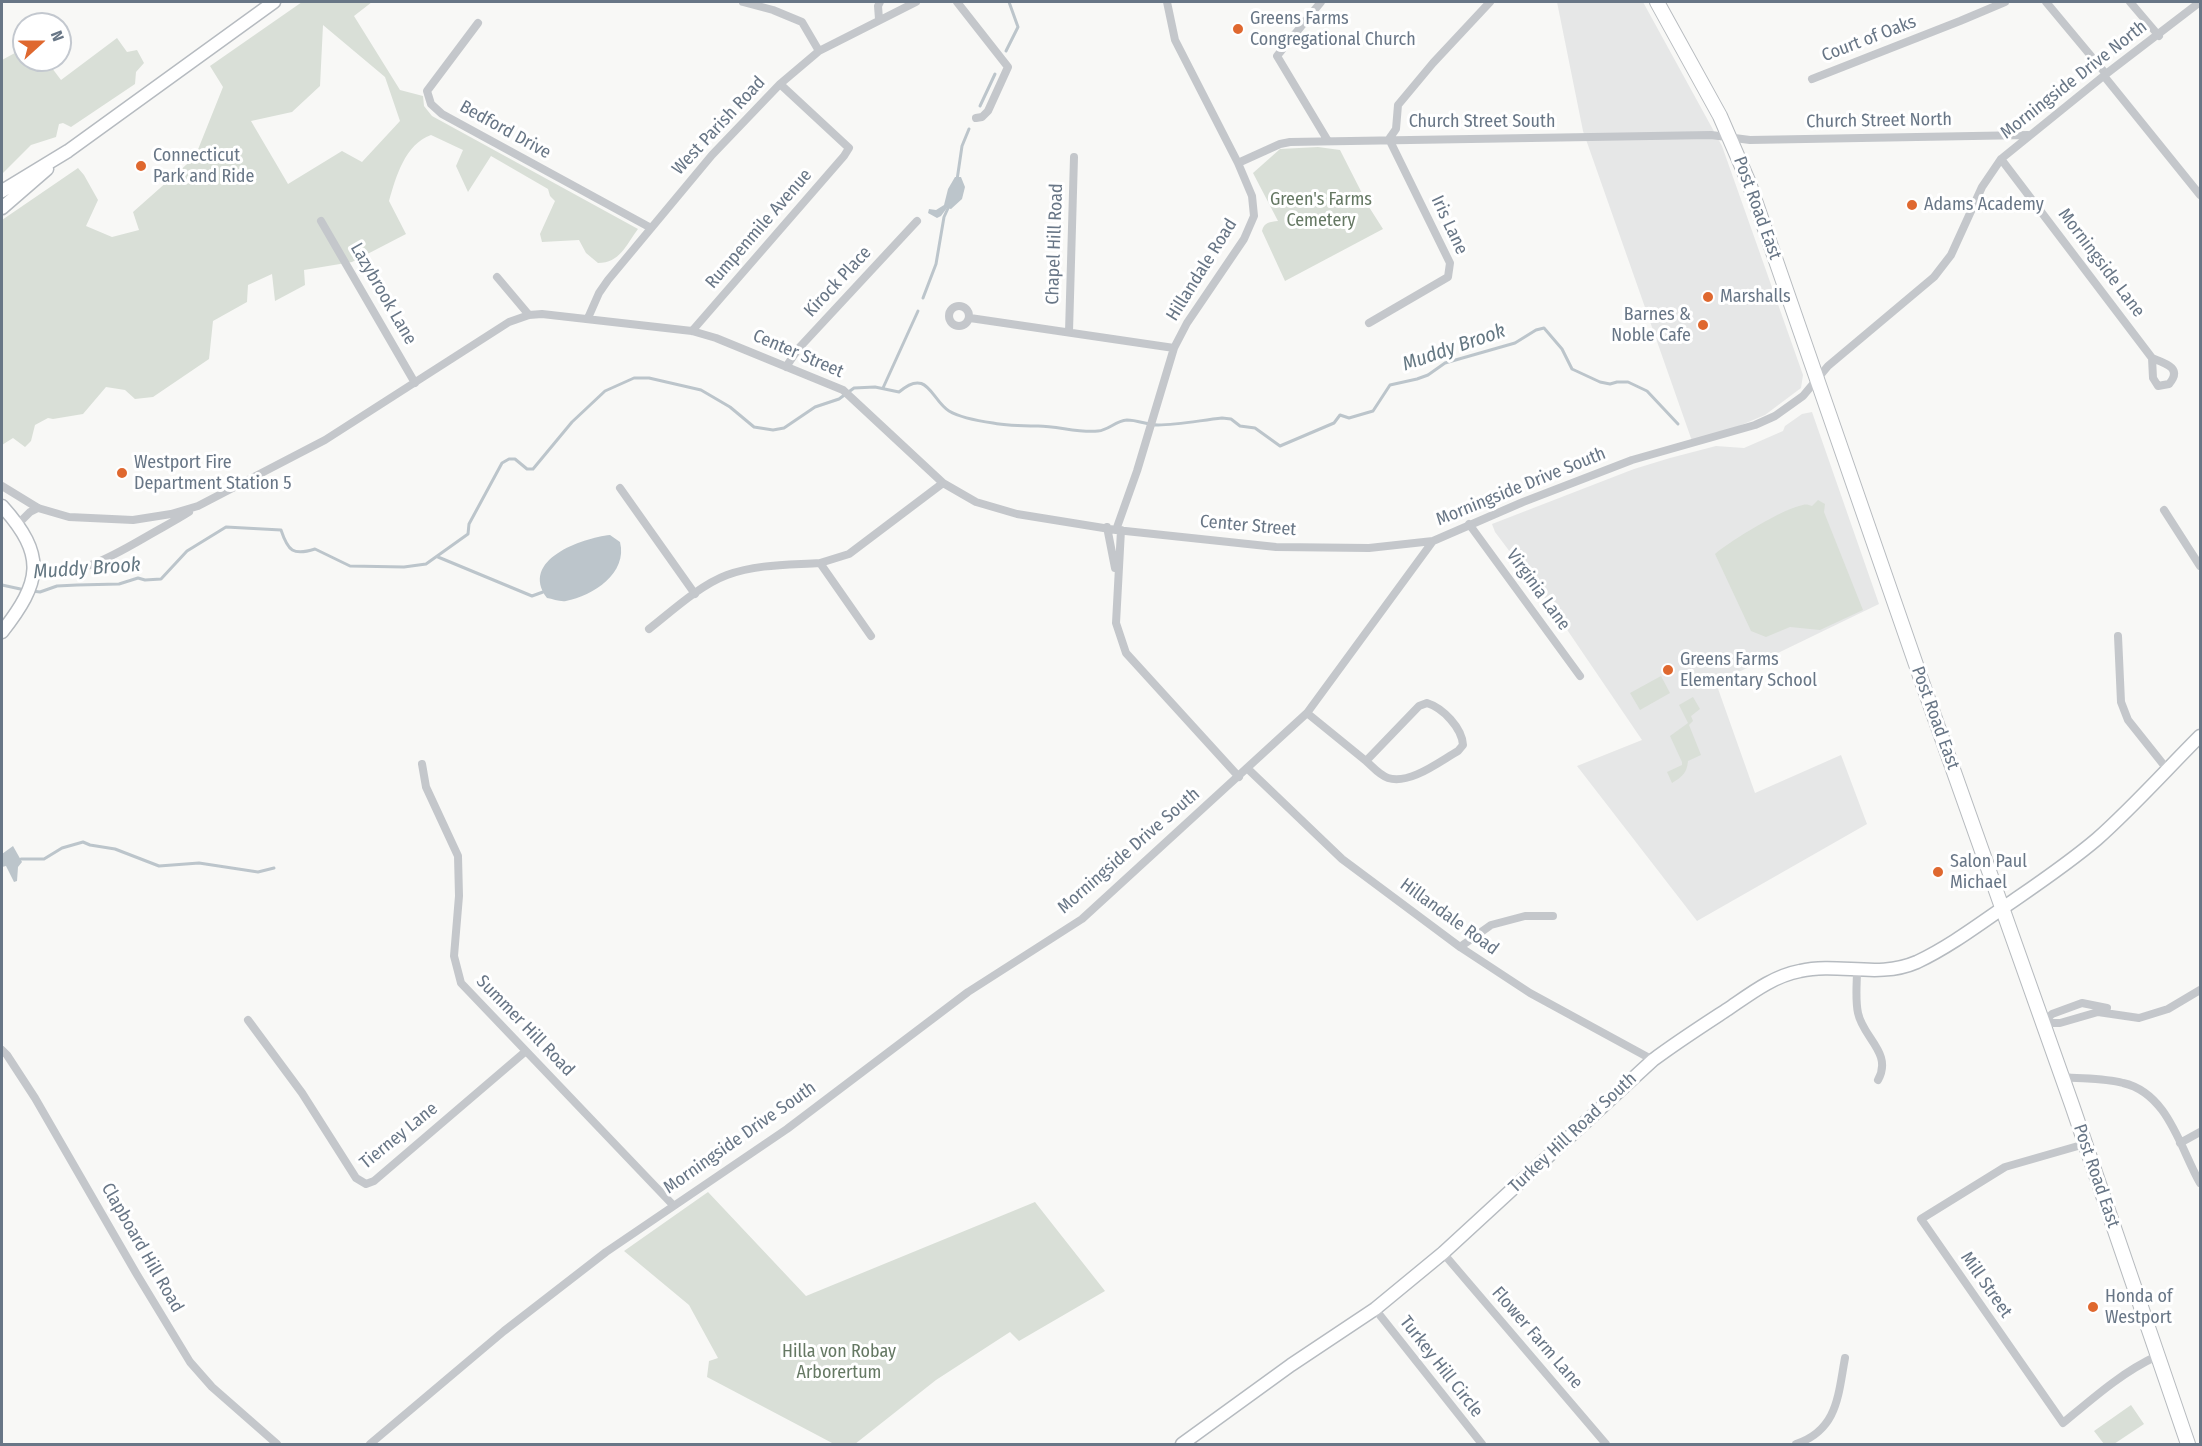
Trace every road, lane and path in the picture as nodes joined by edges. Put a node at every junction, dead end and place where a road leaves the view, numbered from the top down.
1 (274, 2) edge
2 (743, 2) edge
3 (880, 2) edge
4 (916, 2) edge
5 (957, 2) edge
6 (1167, 2) edge
7 (1321, 2) edge
8 (1490, 2) edge
9 (1657, 2) edge
10 (2005, 2) edge
11 (2046, 2) edge
12 (2130, 2) edge
13 (2200, 3) edge
14 (879, 19) junction
15 (478, 23) dead end
16 (2159, 36) junction
17 (819, 51) junction
18 (2105, 75) junction
19 (1812, 78) dead end
20 (780, 84) junction
21 (976, 118) dead end
22 (2028, 135) junction
23 (1731, 138) junction
24 (1389, 139) junction
25 (1328, 141) junction
26 (68, 151) junction
27 (1074, 157) dead end
28 (2001, 159) junction
29 (1238, 163) junction
30 (2, 191) edge
31 (2200, 195) edge
32 (2, 208) edge
33 (321, 221) dead end
34 (917, 221) dead end
35 (651, 228) junction
36 (497, 277) dead end
37 (529, 315) junction
38 (588, 318) junction
39 (970, 318) dead end
40 (1369, 323) dead end
41 (692, 331) junction
42 (1068, 332) junction
43 (1174, 348) junction
44 (2152, 358) dead end
45 (786, 367) junction
46 (1817, 381) junction
47 (415, 383) junction
48 (943, 483) junction
49 (2, 486) edge
50 (620, 488) dead end
51 (2, 506) edge
52 (198, 506) junction
53 (38, 508) junction
54 (2164, 510) dead end
55 (18, 524) junction
56 (1469, 524) junction
57 (1107, 527) junction
58 (1119, 530) junction
59 (1433, 541) junction
60 (820, 563) junction
61 (2200, 566) edge
62 (1118, 577) junction
63 (33, 578) junction
64 (694, 594) junction
65 (650, 629) dead end
66 (2, 632) edge
67 (871, 636) dead end
68 (2118, 636) dead end
69 (1580, 676) dead end
70 (1307, 713) junction
71 (2200, 736) edge
72 (1366, 761) junction
73 (422, 764) dead end
74 (1248, 769) junction
75 (2167, 769) junction
76 (1239, 777) junction
77 (2003, 908) junction
78 (1553, 916) dead end
79 (1460, 947) junction
80 (1857, 970) junction
81 (2200, 990) edge
82 (248, 1020) dead end
83 (2043, 1023) junction
84 (2, 1050) edge
85 (526, 1051) junction
86 (1653, 1060) junction
87 (2063, 1077) junction
88 (1878, 1080) dead end
89 (2200, 1132) edge
90 (2180, 1143) junction
91 (2085, 1144) junction
92 (2200, 1183) edge
93 (673, 1205) junction
94 (1443, 1253) junction
95 (1374, 1309) junction
96 (2157, 1356) junction
97 (1845, 1358) dead end
98 (277, 1444) edge
99 (370, 1444) edge
100 (1182, 1444) edge
101 (1482, 1444) edge
102 (1606, 1444) edge
103 (1797, 1444) edge
104 (2188, 1444) edge

1 - 26 street
2 - 17 street
3 - 14 street
4 - 14 street, West Parish Road
5 - 21 street
6 - 29 street, Hillandale Road
7 - 25 street
8 - 24 street
9 - 23 main road, Post Road East
10 - 19 street, Court of Oaks
11 - 18 street
12 - 16 street
13 - 16 street, Morningside Drive North
14 - 17 street, West Parish Road
15 - 35 street, Bedford Drive
16 - 18 street, Morningside Drive North
17 - 20 street, West Parish Road
18 - 22 street, Morningside Drive North
18 - 31 street
20 - 35 street, West Parish Road
20 - 41 street, Rumpenmile Avenue
22 - 23 street, Church Street North
22 - 28 street, Morningside Drive North
23 - 24 street, Church Street South
23 - 46 main road, Post Road East
24 - 25 street, Church Street South
24 - 40 street, Iris Lane
25 - 29 street, Church Street South
26 - 30 street
26 - 32 street
27 - 42 street, Chapel Hill Road
28 - 44 street, Morningside Lane
28 - 46 street, Morningside Drive North
29 - 43 street, Hillandale Road
33 - 47 street, Lazybrook Lane
34 - 45 street, Kirock Place
35 - 38 street, West Parish Road
36 - 37 street
37 - 38 street, Center Street
37 - 47 street, Center Street
38 - 41 street, Center Street
39 - 42 street, Chapel Hill Road
41 - 45 street, Center Street
42 - 43 street, Chapel Hill Road
43 - 58 street, Hillandale Road
45 - 48 street, Center Street
46 - 56 street, Morningside Drive South
46 - 77 main road, Post Road East
47 - 52 street, Center Street
48 - 57 street, Center Street
48 - 60 street
49 - 53 street, Center Street
50 - 64 street
51 - 55 street
52 - 53 street, Center Street
52 - 63 street, Center Street
53 - 55 street
54 - 61 street
55 - 63 street
56 - 59 street, Morningside Drive South
56 - 69 street, Virginia Lane
57 - 58 street, Center Street
57 - 62 street, Hillandale Road
58 - 59 street, Center Street
58 - 62 street, Hillandale Road
59 - 70 street, Morningside Drive South
60 - 64 street
60 - 67 street
62 - 76 street, Hillandale Road
63 - 66 street
64 - 65 street
68 - 75 street
70 - 72 street
70 - 74 street, Morningside Drive South
71 - 75 street, Turkey Hill Road South
72 - 72 street
73 - 85 street, Summer Hill Road
74 - 76 street, Morningside Drive South
74 - 79 street, Hillandale Road
75 - 77 street, Turkey Hill Road South
76 - 93 street, Morningside Drive South
77 - 80 street, Turkey Hill Road South
77 - 83 main road, Post Road East
78 - 79 street
79 - 86 street, Hillandale Road
80 - 86 street, Turkey Hill Road South
80 - 88 street
81 - 83 street
82 - 85 street, Tierney Lane
83 - 87 main road, Post Road East
84 - 98 street, Clapboard Hill Road
85 - 93 street, Summer Hill Road
86 - 94 street, Turkey Hill Road South
87 - 90 street
87 - 91 main road, Post Road East
89 - 90 street
90 - 92 street
91 - 96 main road, Post Road East
91 - 96 street, Mill Street
93 - 99 street, Morningside Drive South
94 - 95 street, Turkey Hill Road South
94 - 102 street, Flower Farm Lane
95 - 100 street, Turkey Hill Road South
95 - 101 street, Turkey Hill Circle
96 - 104 main road, Post Road East
97 - 103 street

